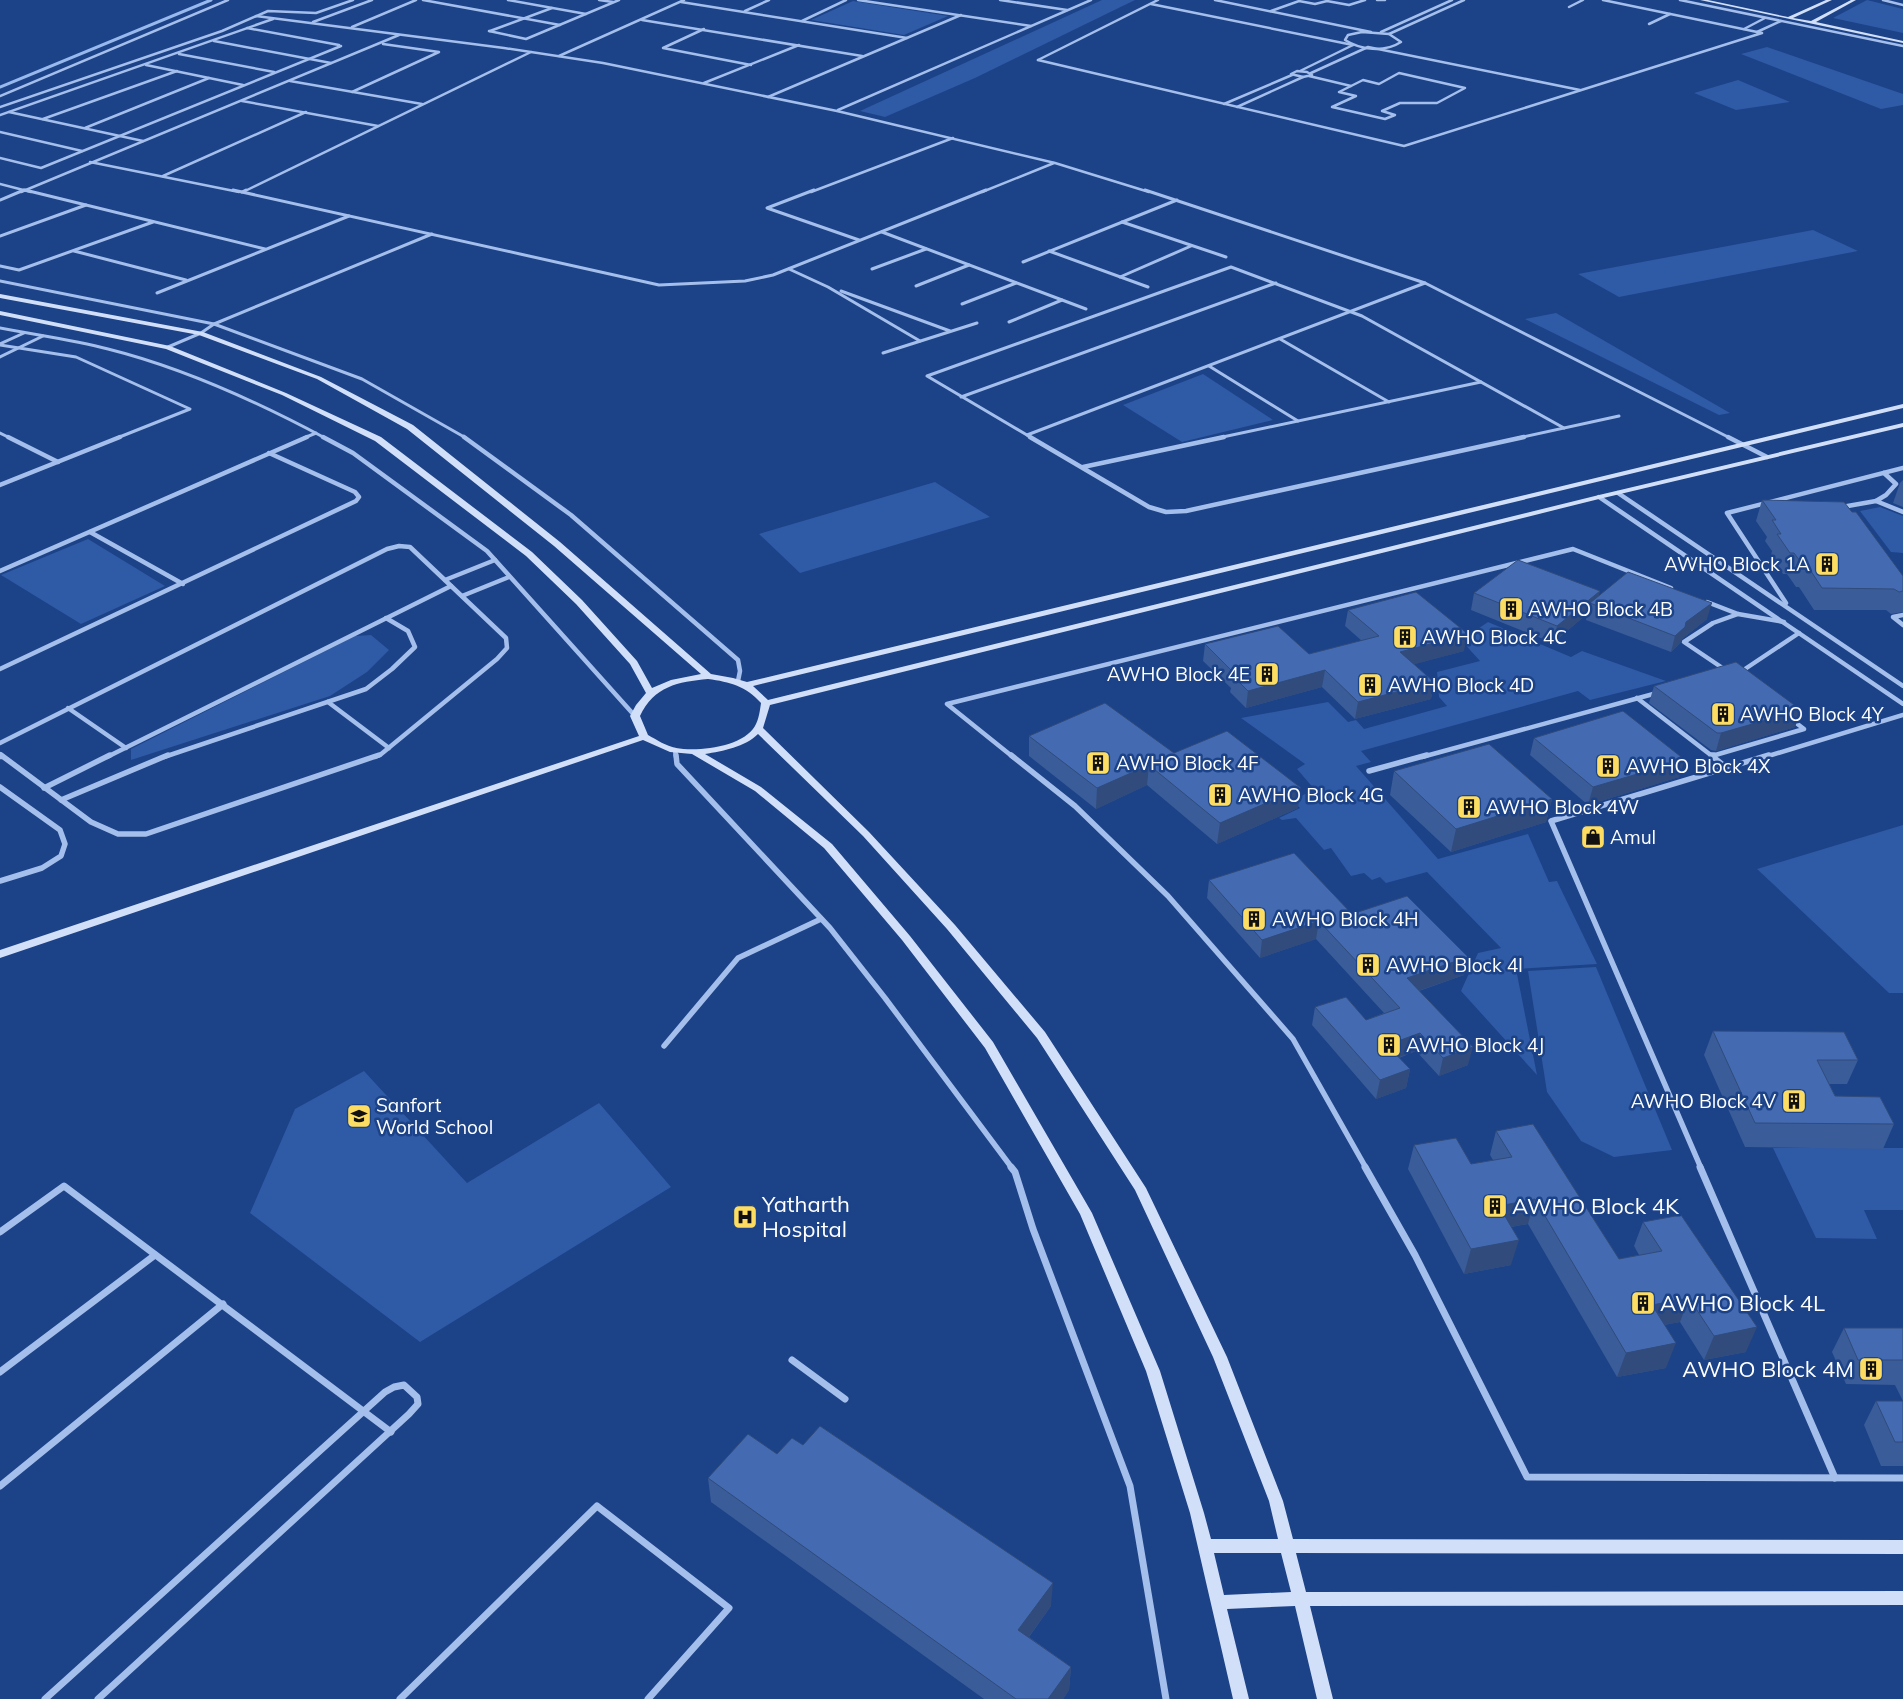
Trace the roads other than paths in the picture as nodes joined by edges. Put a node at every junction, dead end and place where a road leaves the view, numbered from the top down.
1 (228, 0) edge
2 (353, 0) edge
3 (372, 0) edge
4 (416, 0) edge
5 (423, 0) edge
6 (508, 0) edge
7 (599, 0) edge
8 (619, 0) edge
9 (684, 0) edge
10 (769, 0) edge
11 (846, 0) edge
12 (858, 0) edge
13 (1000, 0) edge
14 (1091, 0) edge
15 (1158, 0) edge
16 (1215, 0) edge
17 (1365, 0) edge
18 (1377, 0) edge
19 (1385, 0) edge
20 (1452, 0) edge
21 (1464, 0) edge
22 (1583, 0) edge
23 (1603, 0) edge
24 (1680, 0) edge
25 (1702, 0) edge
26 (1728, 0) edge
27 (1830, 0) edge
28 (1854, 0) edge
29 (1883, 0) edge
30 (613, 2) junction
31 (680, 2) junction
32 (1151, 4) junction
33 (1903, 5) edge
34 (1569, 7) dead end
35 (552, 8) junction
36 (1068, 10) junction
37 (1271, 11) junction
38 (744, 12) junction
39 (586, 14) junction
40 (1671, 14) junction
41 (1798, 14) junction
42 (256, 16) junction
43 (961, 16) junction
44 (280, 18) junction
45 (524, 18) junction
46 (1766, 18) junction
47 (1789, 18) junction
48 (1819, 18) junction
49 (642, 20) junction
50 (802, 21) junction
51 (1782, 21) junction
52 (312, 22) junction
53 (1811, 23) junction
54 (1649, 24) dead end
55 (560, 25) junction
56 (1031, 26) junction
57 (350, 27) junction
58 (246, 28) junction
59 (704, 29) junction
60 (1743, 29) junction
61 (1371, 32) junction
62 (1756, 32) junction
63 (1381, 33) junction
64 (1390, 34) junction
65 (399, 35) junction
66 (1903, 37) edge
67 (907, 38) junction
68 (214, 40) junction
69 (1903, 42) edge
70 (381, 43) junction
71 (1353, 44) junction
72 (799, 45) junction
73 (1903, 46) edge
74 (1368, 47) junction
75 (531, 52) junction
76 (179, 53) junction
77 (558, 56) junction
78 (862, 56) junction
79 (307, 59) junction
80 (333, 64) junction
81 (752, 64) junction
82 (146, 65) junction
83 (177, 71) junction
84 (1300, 71) junction
85 (275, 72) junction
86 (1292, 75) junction
87 (1310, 75) junction
88 (1303, 77) junction
89 (209, 78) junction
90 (289, 81) junction
91 (702, 83) junction
92 (242, 85) junction
93 (1351, 86) junction
94 (1580, 90) junction
95 (352, 92) junction
96 (0, 96) edge
97 (768, 96) junction
98 (242, 101) junction
99 (422, 104) junction
100 (1224, 104) junction
101 (0, 107) edge
102 (1237, 107) junction
103 (837, 111) junction
104 (9, 112) junction
105 (306, 112) junction
106 (0, 115) edge
107 (43, 119) junction
108 (378, 126) junction
109 (85, 128) junction
110 (0, 132) edge
111 (120, 136) junction
112 (953, 138) junction
113 (144, 141) junction
114 (82, 151) junction
115 (0, 158) edge
116 (90, 162) junction
117 (1055, 163) junction
118 (163, 176) junction
119 (0, 184) edge
120 (24, 190) junction
121 (242, 192) junction
122 (0, 200) edge
123 (1177, 200) junction
124 (86, 205) junction
125 (350, 216) junction
126 (154, 222) junction
127 (1122, 222) junction
128 (882, 232) junction
129 (433, 234) junction
130 (0, 236) edge
131 (860, 241) junction
132 (1191, 246) junction
133 (266, 249) junction
134 (927, 249) junction
135 (73, 250) junction
136 (1049, 251) junction
137 (1226, 257) dead end
138 (1023, 262) dead end
139 (970, 265) junction
140 (0, 266) edge
141 (789, 269) junction
142 (872, 269) dead end
143 (1119, 277) junction
144 (0, 281) edge
145 (188, 281) junction
146 (1016, 282) junction
147 (1276, 283) junction
148 (1425, 284) junction
149 (916, 286) dead end
150 (828, 287) junction
151 (1148, 287) dead end
152 (157, 293) dead end
153 (0, 296) edge
154 (1062, 300) junction
155 (962, 304) dead end
156 (1086, 309) dead end
157 (1351, 312) junction
158 (0, 313) edge
159 (977, 322) dead end
160 (1009, 322) dead end
161 (214, 324) junction
162 (0, 328) edge
163 (950, 331) junction
164 (25, 333) junction
165 (201, 333) junction
166 (44, 336) junction
167 (1280, 338) junction
168 (920, 341) junction
169 (0, 345) edge
170 (168, 347) junction
171 (20, 348) junction
172 (883, 353) dead end
173 (0, 357) edge
174 (1209, 366) junction
175 (1481, 382) junction
176 (961, 397) junction
177 (1389, 402) junction
178 (1903, 406) edge
179 (1619, 416) dead end
180 (1298, 421) junction
181 (1903, 425) edge
182 (1564, 428) junction
183 (0, 433) edge
184 (316, 433) junction
185 (1027, 435) junction
186 (1743, 444) junction
187 (270, 453) junction
188 (1767, 457) junction
189 (58, 462) junction
190 (1083, 467) junction
191 (1903, 468) edge
192 (1884, 473) junction
193 (0, 485) edge
194 (1618, 493) junction
195 (1599, 497) junction
196 (1876, 501) junction
197 (1760, 504) junction
198 (1769, 506) edge
199 (1836, 508) edge
200 (1903, 512) edge
201 (90, 532) junction
202 (495, 560) junction
203 (0, 571) edge
204 (509, 576) junction
205 (445, 580) junction
206 (183, 584) junction
207 (451, 586) junction
208 (1674, 589) edge
209 (462, 596) junction
210 (1702, 600) edge
211 (1788, 607) junction
212 (1738, 614) junction
213 (1903, 615) edge
214 (386, 618) junction
215 (1784, 622) junction
216 (1902, 624) edge
217 (1799, 633) junction
218 (0, 669) edge
219 (1730, 673) junction
220 (1720, 675) edge
221 (708, 676) junction
222 (742, 683) junction
223 (1903, 686) edge
224 (1665, 690) edge
225 (650, 693) junction
226 (1637, 698) junction
227 (328, 702) junction
228 (766, 703) junction
229 (1903, 704) edge
230 (68, 708) junction
231 (1903, 715) edge
232 (635, 716) junction
233 (1789, 717) edge
234 (759, 729) junction
235 (644, 737) junction
236 (0, 743) edge
237 (126, 748) junction
238 (389, 748) junction
239 (675, 750) junction
240 (695, 752) junction
241 (0, 754) edge
242 (1712, 756) junction
243 (1727, 768) junction
244 (1369, 771) dead end
245 (0, 787) edge
246 (44, 788) junction
247 (61, 800) junction
248 (0, 881) edge
249 (821, 919) junction
250 (0, 954) edge
251 (664, 1046) dead end
252 (0, 1232) edge
253 (156, 1255) junction
254 (223, 1304) junction
255 (792, 1360) dead end
256 (0, 1372) edge
257 (845, 1399) dead end
258 (365, 1411) junction
259 (390, 1432) junction
260 (1835, 1478) junction
261 (1903, 1478) edge
262 (0, 1486) edge
263 (1287, 1545) junction
264 (1205, 1546) junction
265 (1903, 1546) edge
266 (1903, 1598) edge
267 (1300, 1599) junction
268 (1218, 1602) junction
269 (45, 1699) edge
270 (98, 1699) edge
271 (400, 1699) edge
272 (648, 1699) edge
273 (1166, 1699) edge
274 (1241, 1699) edge
275 (1325, 1699) edge

1 - 96 street
2 - 42 street
3 - 52 street
4 - 57 street
5 - 45 street
6 - 35 street
7 - 30 street
8 - 30 street
9 - 31 street
10 - 38 street
11 - 50 street
12 - 43 street
13 - 36 street
14 - 36 street
15 - 32 street
16 - 37 street
17 - 37 street
18 - 19 street
20 - 63 street
21 - 64 street
22 - 34 street
23 - 40 street
24 - 46 street
25 - 47 street
26 - 41 street
27 - 41 street
28 - 48 street
29 - 33 street
30 - 39 street
31 - 38 street
31 - 49 street
32 - 71 street
32 - 100 street
35 - 39 street
35 - 45 street
36 - 56 street
37 - 61 street
38 - 50 street
39 - 55 street
40 - 54 street
40 - 60 street
41 - 47 street
41 - 48 street
42 - 44 street
42 - 101 street
43 - 56 street
43 - 67 street
44 - 52 street
44 - 58 street
45 - 55 street
45 - 55 street
46 - 51 street
46 - 60 street
47 - 53 street
48 - 53 street
48 - 66 street
49 - 59 street
49 - 77 street
50 - 67 street
51 - 62 street
51 - 73 street
52 - 57 street
53 - 69 street
56 - 103 street
57 - 65 street
58 - 68 street
58 - 79 street
59 - 72 street
59 - 81 street
60 - 62 street
61 - 63 street
61 - 71 street
62 - 94 street
63 - 64 street
64 - 74 street
65 - 70 street
65 - 75 street
67 - 78 street
68 - 76 street
68 - 79 street
70 - 80 street
70 - 95 street
71 - 74 street
71 - 84 street
72 - 78 street
72 - 81 street
74 - 87 street
74 - 94 street
75 - 77 street
75 - 99 street
76 - 82 street
76 - 85 street
77 - 91 street
78 - 97 street
79 - 80 street
79 - 85 street
80 - 90 street
81 - 91 street
82 - 83 street
82 - 104 street
83 - 89 street
83 - 107 street
84 - 86 street
84 - 87 street
85 - 92 street
86 - 88 street
86 - 100 street
87 - 88 street
87 - 93 street
88 - 102 street
89 - 92 street
89 - 109 street
90 - 95 street
90 - 98 street
91 - 97 street
92 - 111 street
93 - 93 street
94 - 102 street
95 - 99 street
97 - 103 street
98 - 105 street
98 - 113 street
99 - 108 street
100 - 102 street
103 - 112 street
104 - 106 street
104 - 107 street
105 - 108 street
105 - 118 street
107 - 109 street
108 - 121 street
109 - 111 street
110 - 114 street
111 - 113 street
111 - 114 street
112 - 117 street
112 - 131 street
113 - 116 street
114 - 115 street
116 - 118 street
116 - 120 street
117 - 123 street
117 - 128 street
118 - 121 street
119 - 120 street
120 - 122 street
120 - 124 street
121 - 125 street
123 - 127 street
123 - 148 street
124 - 126 street
124 - 130 street
125 - 129 street
125 - 133 street
126 - 133 street
126 - 135 street
127 - 132 street
127 - 136 street
128 - 131 street
128 - 134 street
129 - 141 street
129 - 161 street
131 - 141 street
132 - 137 street
132 - 143 street
133 - 145 street
134 - 139 street
134 - 142 street
135 - 140 street
135 - 145 street
136 - 138 street
136 - 143 street
139 - 146 street
139 - 149 street
141 - 150 street
143 - 151 street
144 - 161 street
145 - 152 street
146 - 154 street
146 - 155 street
147 - 157 street
147 - 176 street
147 - 176 street
148 - 157 street
148 - 186 street
150 - 163 street
150 - 168 street
153 - 165 street
154 - 156 street
154 - 160 street
157 - 167 street
157 - 175 street
158 - 170 street
159 - 163 street
161 - 165 street
161 - 222 street
162 - 164 street
163 - 168 street
164 - 166 street
164 - 169 street
165 - 170 street
165 - 221 street
166 - 171 street
166 - 184 street
167 - 174 street
167 - 177 street
168 - 172 street
169 - 171 street
170 - 225 street
171 - 173 street
171 - 189 street
174 - 180 street
174 - 185 street
175 - 177 street
175 - 182 street
176 - 185 street
177 - 180 street
178 - 186 street
179 - 182 street
180 - 190 street
181 - 188 street
182 - 190 street
183 - 189 street
184 - 187 street
184 - 202 street
185 - 190 street
186 - 188 street
186 - 222 street
187 - 201 street
187 - 206 street
188 - 194 street
189 - 193 street
191 - 192 street
192 - 196 street
192 - 197 street
194 - 195 street
194 - 211 street
195 - 215 street
195 - 228 street
196 - 199 street
196 - 200 street
197 - 198 street
197 - 211 street
201 - 203 street
201 - 206 street
202 - 204 street
202 - 205 street
204 - 209 street
204 - 232 street
205 - 207 street
205 - 230 street
206 - 218 street
207 - 209 street
207 - 214 street
208 - 260 street
209 - 238 street
210 - 212 street
211 - 223 street
212 - 215 street
212 - 219 street
213 - 216 street
214 - 227 street
214 - 237 street
215 - 217 street
217 - 219 street
217 - 229 street
219 - 220 street
221 - 222 street
221 - 225 street
222 - 228 street
224 - 226 street
225 - 232 street
226 - 242 street
226 - 244 street
227 - 238 street
227 - 247 street
228 - 234 street
230 - 236 street
230 - 237 street
231 - 243 street
232 - 235 street
233 - 242 street
234 - 240 street
234 - 263 street
235 - 239 street
235 - 250 street
237 - 246 street
238 - 247 street
239 - 240 street
239 - 249 street
240 - 264 street
241 - 246 street
242 - 243 street
243 - 260 street
245 - 248 street
246 - 247 street
249 - 251 street
249 - 273 street
252 - 253 street
253 - 254 street
253 - 256 street
254 - 258 street
254 - 262 street
255 - 257 street
258 - 259 street
258 - 259 street
258 - 269 street
259 - 270 street
260 - 261 street
263 - 264 street
263 - 265 street
263 - 267 street
264 - 268 street
266 - 267 street
267 - 268 street
267 - 275 street
268 - 274 street
271 - 272 street

